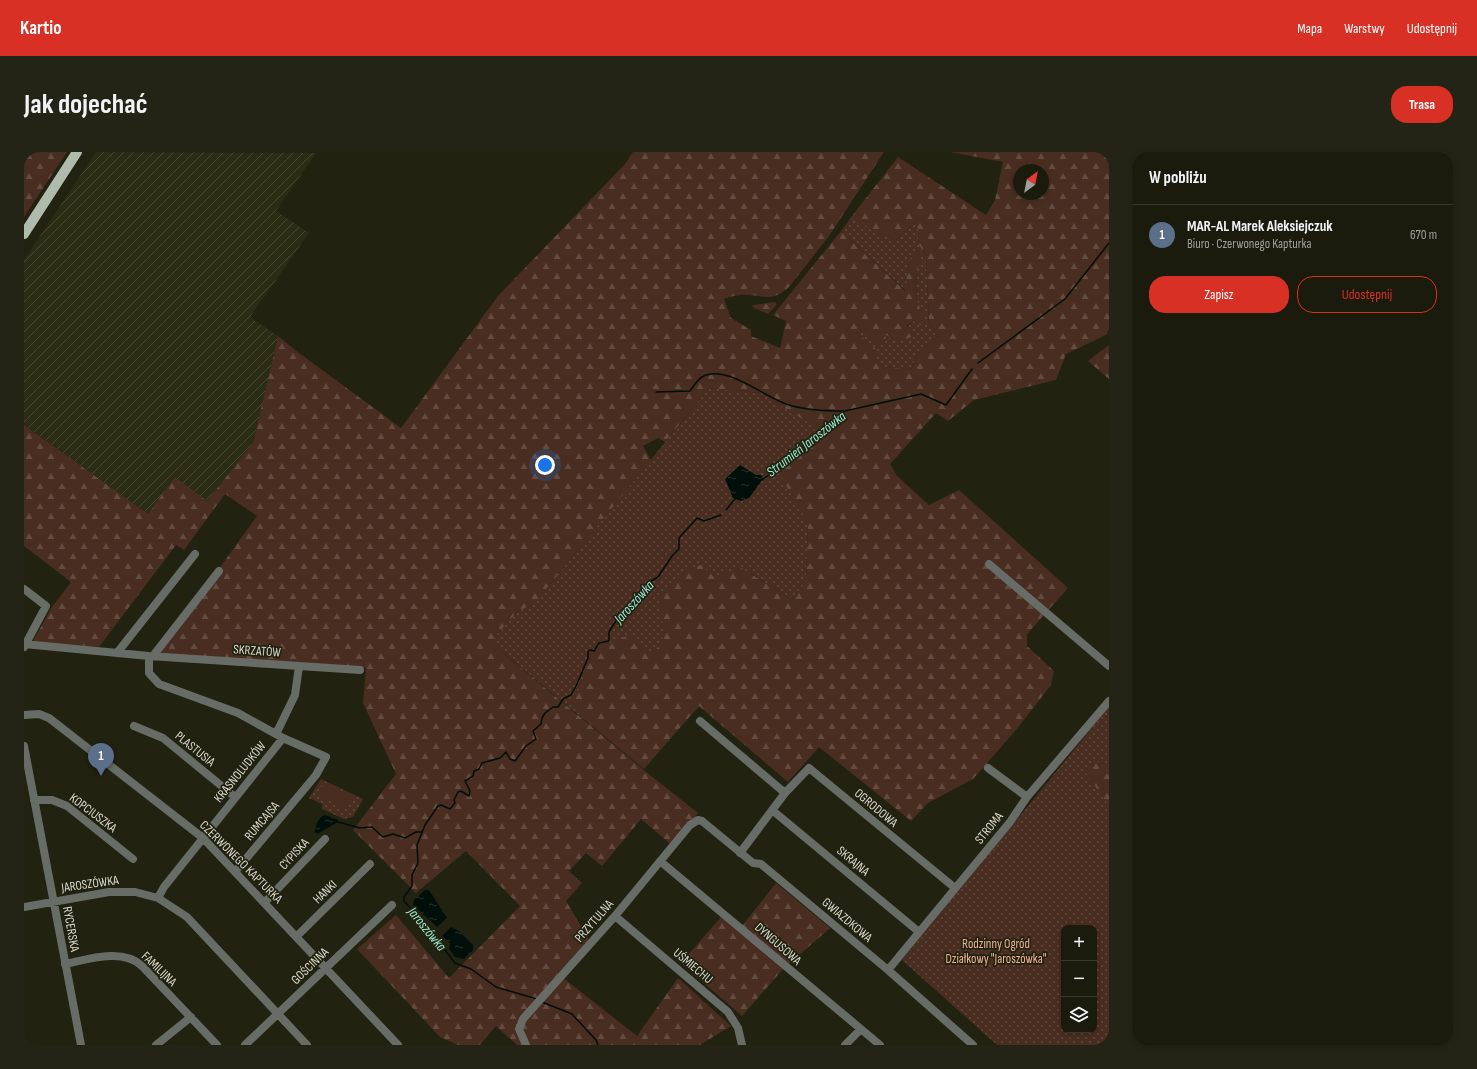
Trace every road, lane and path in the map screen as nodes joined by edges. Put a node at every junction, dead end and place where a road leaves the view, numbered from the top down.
1 (77, 152) edge
2 (24, 234) edge
3 (195, 554) dead end
4 (988, 564) dead end
5 (219, 571) dead end
6 (24, 589) edge
7 (24, 645) edge
8 (117, 653) junction
9 (151, 656) junction
10 (299, 666) junction
11 (1109, 666) edge
12 (360, 670) dead end
13 (1109, 701) edge
14 (24, 715) edge
15 (700, 721) dead end
16 (134, 726) dead end
17 (280, 736) junction
18 (24, 746) edge
19 (326, 757) joint
20 (988, 768) dead end
21 (785, 793) junction
22 (235, 797) junction
23 (1027, 797) junction
24 (34, 800) junction
25 (772, 810) junction
26 (702, 820) joint
27 (203, 838) junction
28 (325, 839) dead end
29 (740, 853) junction
30 (133, 859) dead end
31 (660, 861) junction
32 (370, 864) dead end
33 (235, 872) junction
34 (955, 888) junction
35 (158, 898) junction
36 (54, 901) junction
37 (265, 902) junction
38 (392, 905) dead end
39 (24, 907) edge
40 (615, 916) junction
41 (919, 932) junction
42 (296, 936) junction
43 (65, 964) junction
44 (324, 968) junction
45 (888, 970) junction
46 (278, 1014) junction
47 (191, 1017) junction
48 (861, 1029) junction
49 (81, 1045) edge
50 (156, 1045) edge
51 (216, 1045) edge
52 (245, 1045) edge
53 (307, 1045) edge
54 (398, 1045) edge
55 (526, 1045) edge
56 (742, 1045) edge
57 (845, 1045) edge
58 (880, 1045) edge
59 (973, 1045) edge

1 - 2 main road
3 - 8 street
4 - 11 street
5 - 9 street
6 - 7 street, SKRZATÓW
7 - 8 street, SKRZATÓW
8 - 9 street, SKRZATÓW
9 - 10 street, SKRZATÓW
9 - 17 street, KRASNOLUDKÓW
10 - 12 street, SKRZATÓW
10 - 17 street, KRASNOLUDKÓW
13 - 23 street, STROMA
14 - 27 street, CZERWONEGO KAPTURKA
15 - 21 street
16 - 22 street, PLASTUSIA
17 - 19 street, KRASNOLUDKÓW
17 - 22 street, KRASNOLUDKÓW
18 - 24 street, RYCERSKA
19 - 33 street, RUMCAJSA
20 - 23 street
21 - 25 street, OGRODOWA
21 - 34 street, OGRODOWA
22 - 27 street, KRASNOLUDKÓW
23 - 34 street, STROMA
24 - 30 street, KOPCIUSZKA
24 - 36 street, RYCERSKA
25 - 29 street, OGRODOWA
25 - 41 street, SKRAJNA
26 - 29 street, GWIAZDKOWA
26 - 31 street, PRZYTULNA
27 - 33 street, CZERWONEGO KAPTURKA
27 - 35 street, KRASNOLUDKÓW
28 - 37 street, CYPISKA
29 - 45 street, GWIAZDKOWA
31 - 40 street, PRZYTULNA
31 - 48 street, DYNGUSOWA
32 - 42 street, HANKI
33 - 37 street, CZERWONEGO KAPTURKA
34 - 41 street, STROMA
35 - 36 street, JAROSZÓWKA
35 - 46 street, JAROSZÓWKA
36 - 39 street, JAROSZÓWKA
36 - 43 street, RYCERSKA
37 - 42 street, CZERWONEGO KAPTURKA
38 - 44 street, GOŚCINNA
40 - 55 street, PRZYTULNA
40 - 56 street, UŚMIECHU
41 - 45 street, STROMA
42 - 44 street, CZERWONEGO KAPTURKA
43 - 47 street, FAMILIJNA
43 - 49 street, RYCERSKA
44 - 46 street, GOŚCINNA
44 - 54 street, CZERWONEGO KAPTURKA
45 - 59 street, GWIAZDKOWA
46 - 52 street, GOŚCINNA
46 - 53 street, JAROSZÓWKA
47 - 50 street
47 - 51 street, FAMILIJNA
48 - 57 street
48 - 58 street, DYNGUSOWA

